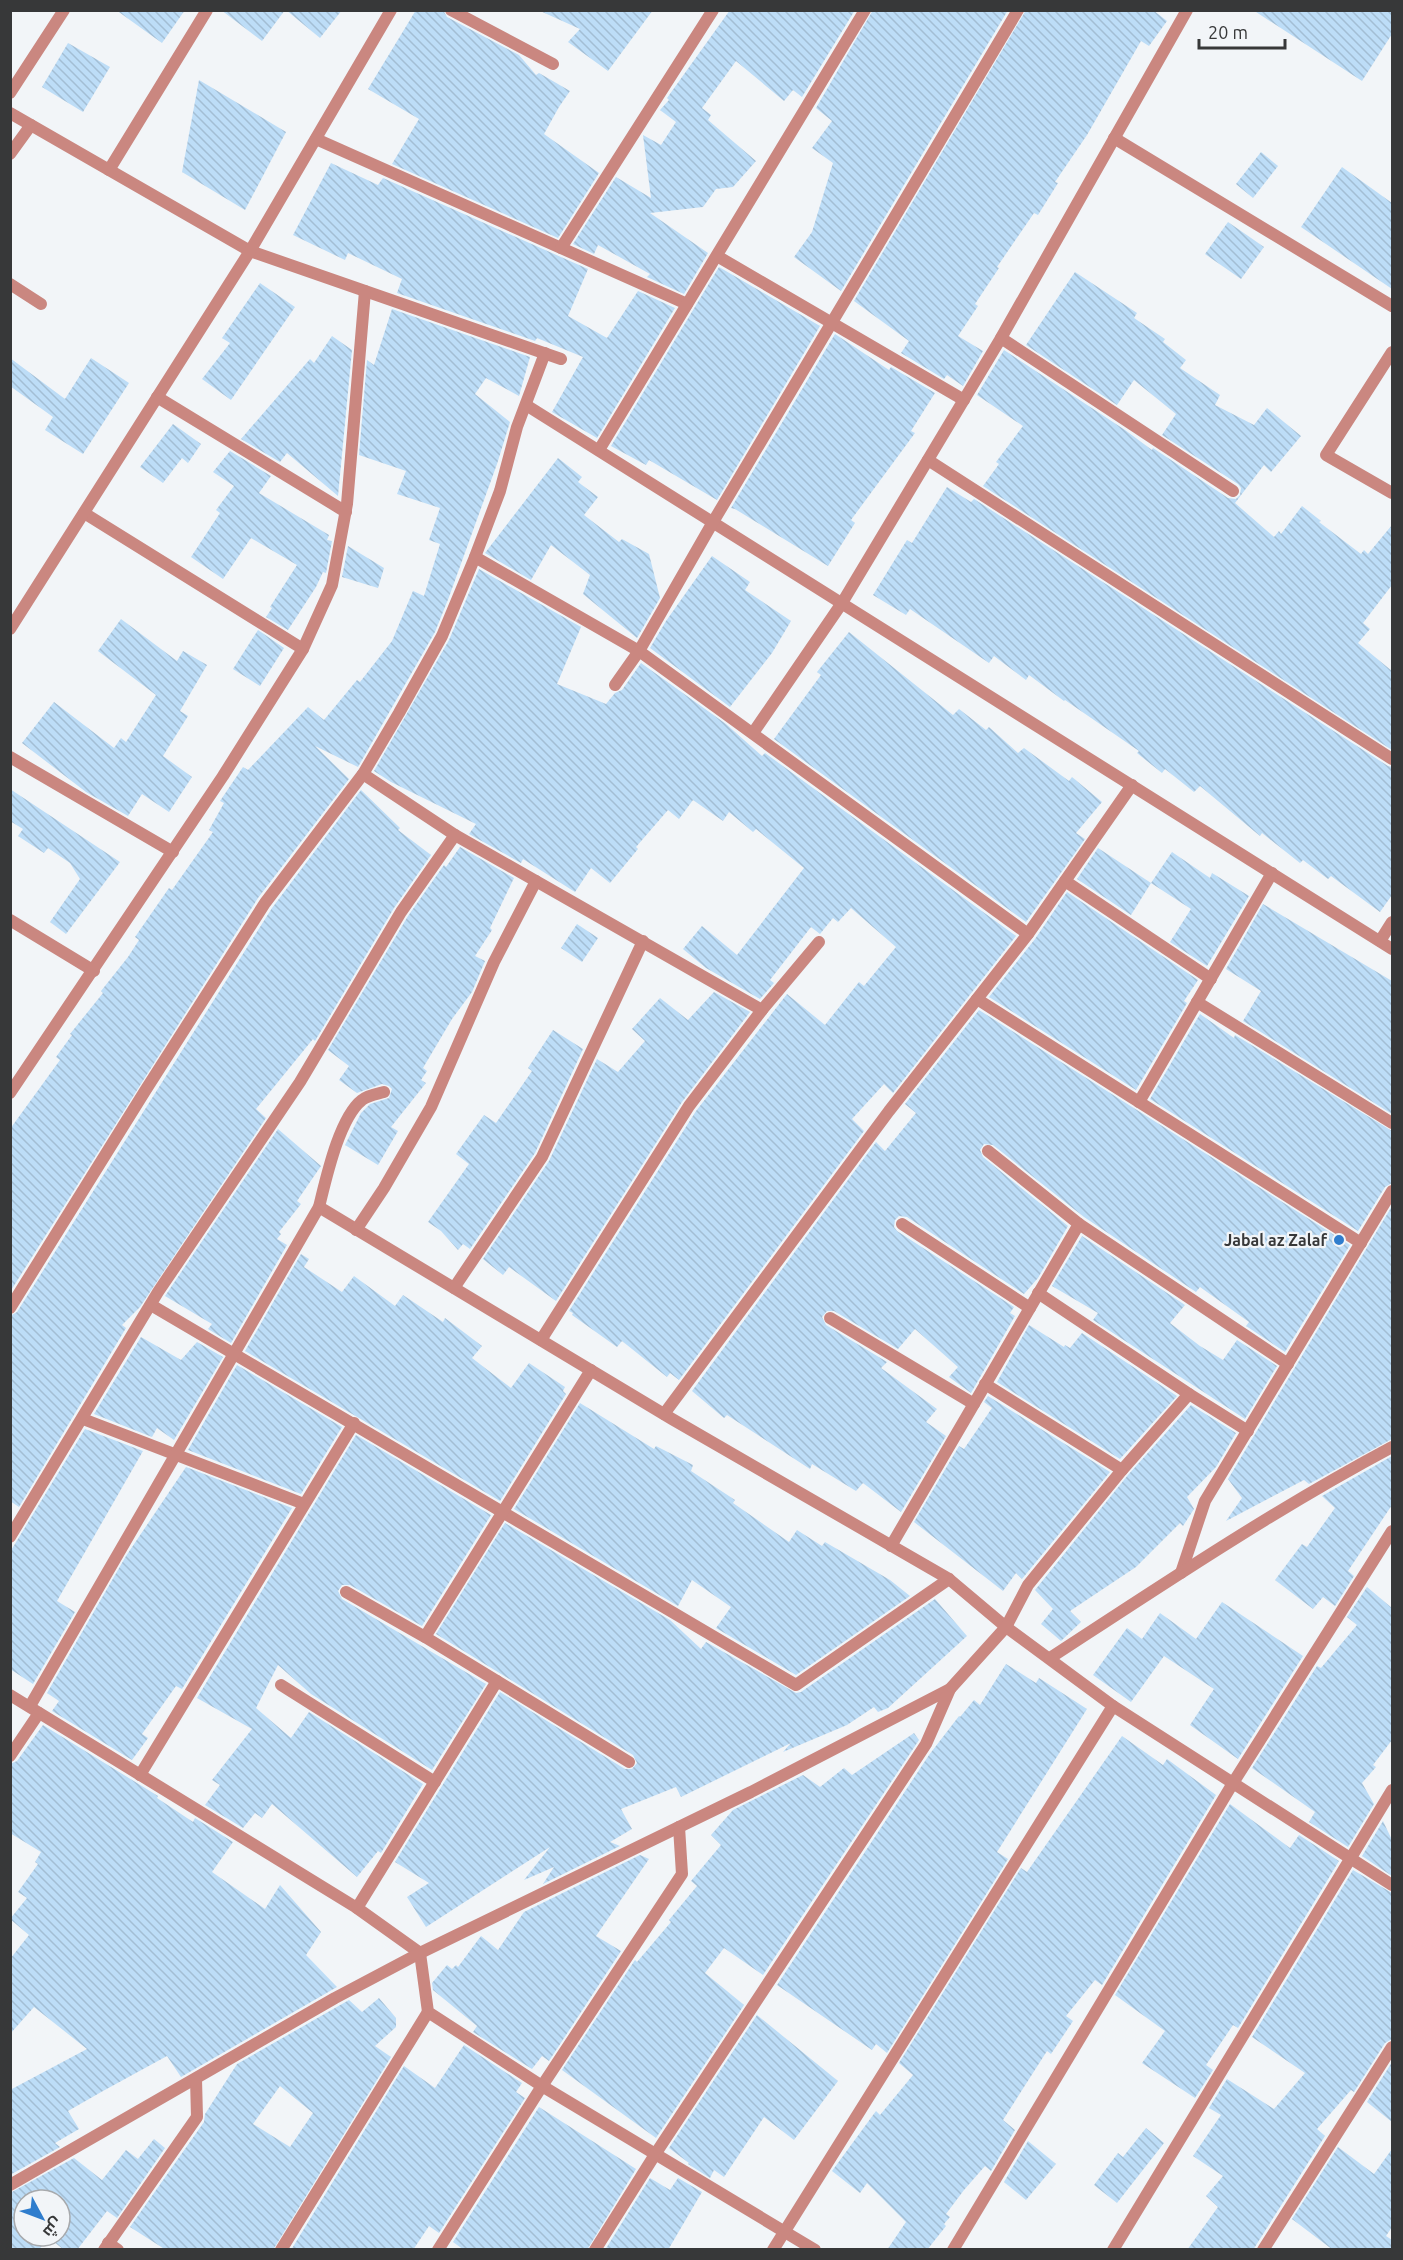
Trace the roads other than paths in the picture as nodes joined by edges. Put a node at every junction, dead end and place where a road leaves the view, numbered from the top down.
1 (64, 10) edge
2 (207, 10) edge
3 (391, 10) edge
4 (451, 10) edge
5 (713, 10) edge
6 (865, 10) edge
7 (1018, 10) edge
8 (1186, 10) edge
9 (553, 64) dead end
10 (10, 93) edge
11 (10, 113) edge
12 (31, 125) junction
13 (1114, 138) junction
14 (316, 139) junction
15 (10, 154) edge
16 (109, 170) junction
17 (561, 248) junction
18 (250, 251) junction
19 (717, 256) junction
20 (10, 284) edge
21 (365, 291) junction
22 (42, 304) dead end
23 (687, 304) junction
24 (1392, 306) edge
25 (832, 323) junction
26 (1001, 338) junction
27 (1392, 352) edge
28 (545, 353) junction
29 (561, 358) dead end
30 (157, 397) junction
31 (964, 400) junction
32 (526, 405) junction
33 (599, 450) junction
34 (928, 460) junction
35 (1233, 491) dead end
36 (1392, 493) edge
37 (346, 512) junction
38 (84, 513) junction
39 (713, 522) junction
40 (475, 557) junction
41 (842, 603) junction
42 (12, 622) edge
43 (303, 649) junction
44 (639, 651) junction
45 (615, 685) dead end
46 (753, 734) junction
47 (10, 757) edge
48 (1392, 759) edge
49 (363, 774) junction
50 (1132, 785) junction
51 (455, 835) junction
52 (172, 852) junction
53 (1272, 873) junction
54 (536, 881) junction
55 (1065, 881) junction
56 (10, 920) edge
57 (1392, 922) edge
58 (1028, 934) junction
59 (643, 941) junction
60 (1380, 941) junction
61 (819, 942) dead end
62 (1392, 949) edge
63 (94, 971) junction
64 (1211, 979) junction
65 (977, 999) junction
66 (1197, 1002) junction
67 (762, 1010) junction
68 (384, 1092) dead end
69 (10, 1093) edge
70 (1139, 1102) junction
71 (1392, 1123) edge
72 (988, 1151) dead end
73 (1392, 1191) edge
74 (319, 1207) junction
75 (902, 1224) dead end
76 (1079, 1224) junction
77 (356, 1230) junction
78 (1361, 1243) junction
79 (454, 1288) junction
80 (1038, 1293) junction
81 (150, 1305) junction
82 (10, 1308) edge
83 (1030, 1308) junction
84 (830, 1318) dead end
85 (542, 1340) junction
86 (235, 1353) junction
87 (1288, 1364) junction
88 (591, 1370) junction
89 (985, 1384) junction
90 (1189, 1394) junction
91 (974, 1404) junction
92 (664, 1414) junction
93 (83, 1419) junction
94 (354, 1423) junction
95 (1248, 1431) junction
96 (1392, 1447) edge
97 (176, 1455) junction
98 (1122, 1470) junction
99 (304, 1504) junction
100 (502, 1511) junction
101 (1392, 1531) edge
102 (10, 1537) edge
103 (891, 1546) junction
104 (1181, 1573) junction
105 (949, 1580) junction
106 (346, 1592) dead end
107 (1006, 1627) junction
108 (425, 1637) junction
109 (1050, 1658) junction
110 (497, 1681) junction
111 (281, 1685) dead end
112 (950, 1689) junction
113 (10, 1695) edge
114 (1113, 1706) junction
115 (35, 1709) junction
116 (10, 1756) edge
117 (629, 1762) dead end
118 (140, 1775) junction
119 (435, 1782) junction
120 (1233, 1783) junction
121 (1392, 1790) edge
122 (679, 1827) junction
123 (1351, 1858) junction
124 (1392, 1885) edge
125 (357, 1908) junction
126 (420, 1953) junction
127 (428, 2012) junction
128 (1392, 2047) edge
129 (196, 2079) junction
130 (542, 2086) junction
131 (656, 2153) junction
132 (10, 2185) edge
133 (785, 2230) junction
134 (110, 2247) edge
135 (281, 2250) edge
136 (438, 2250) edge
137 (595, 2250) edge
138 (773, 2250) edge
139 (815, 2250) edge
140 (954, 2250) edge
141 (1113, 2250) edge
142 (1263, 2250) edge

1 - 10 street
2 - 16 street
3 - 14 street
4 - 9 street
5 - 17 street
6 - 19 street
7 - 25 street
8 - 13 street
11 - 12 street
12 - 15 street
12 - 16 street
13 - 24 street
13 - 26 street
14 - 17 street
14 - 18 street
16 - 18 street
17 - 23 street
18 - 21 street
18 - 30 street
19 - 23 street
19 - 25 street
20 - 22 street
21 - 28 street
21 - 37 street
23 - 33 street
25 - 31 street
25 - 39 street
26 - 31 street
26 - 35 street
27 - 36 street
28 - 29 street
28 - 32 street
30 - 37 street
30 - 38 street
31 - 34 street
32 - 33 street
32 - 40 street
33 - 39 street
34 - 41 street
34 - 48 street
37 - 43 street
38 - 42 street
38 - 43 street
39 - 41 street
39 - 44 street
40 - 44 street
40 - 49 street
41 - 46 street
41 - 50 street
43 - 52 street
44 - 45 street
44 - 46 street
46 - 58 street
47 - 52 street
49 - 51 street
49 - 82 street
50 - 53 street
50 - 55 street
51 - 54 street
51 - 81 street
52 - 63 street
53 - 60 street
53 - 64 street
54 - 59 street
54 - 77 street
55 - 58 street
55 - 64 street
56 - 63 street
57 - 60 street
58 - 65 street
59 - 67 street
59 - 79 street
60 - 62 street
61 - 67 street
63 - 69 street
64 - 66 street
65 - 70 street
65 - 92 street
66 - 70 street
66 - 71 street
67 - 85 street
68 - 74 street
70 - 78 street
72 - 76 street
73 - 78 street
74 - 77 street
74 - 86 street
75 - 83 street
76 - 80 street
76 - 87 street
77 - 79 street
78 - 87 street
79 - 85 street
80 - 83 street
80 - 90 street
81 - 86 street
81 - 93 street
83 - 89 street
84 - 91 street
85 - 88 street
86 - 94 street
86 - 97 street
87 - 95 street
88 - 92 street
88 - 100 street
89 - 91 street
89 - 98 street
90 - 95 street
90 - 98 street
91 - 103 street
92 - 103 street
93 - 97 street
93 - 102 street
94 - 99 street
94 - 100 street
95 - 104 street
96 - 104 street
97 - 99 street
97 - 115 street
98 - 107 street
99 - 118 street
100 - 105 street
100 - 108 street
101 - 120 street
103 - 105 street
104 - 109 street
105 - 107 street
106 - 108 street
107 - 109 street
107 - 112 street
108 - 110 street
109 - 114 street
110 - 117 street
110 - 119 street
111 - 119 street
112 - 122 street
112 - 131 street
113 - 115 street
114 - 120 street
114 - 133 street
115 - 116 street
115 - 118 street
118 - 125 street
119 - 125 street
120 - 123 street
120 - 140 street
121 - 123 street
122 - 126 street
122 - 130 street
123 - 124 street
123 - 141 street
125 - 126 street
126 - 127 street
126 - 129 street
127 - 130 street
127 - 135 street
128 - 142 street
129 - 132 street
129 - 134 street
130 - 131 street
130 - 136 street
131 - 133 street
131 - 137 street
133 - 138 street
133 - 139 street

